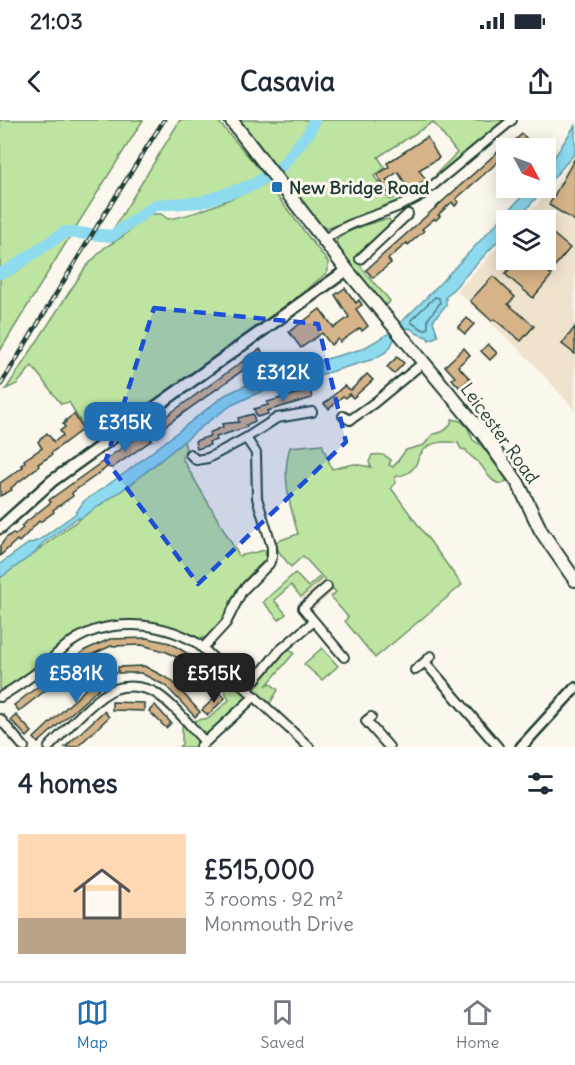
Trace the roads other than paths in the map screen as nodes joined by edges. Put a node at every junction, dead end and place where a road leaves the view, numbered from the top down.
1 (231, 120) edge
2 (512, 120) edge
3 (394, 209) junction
4 (408, 214) dead end
5 (398, 223) junction
6 (324, 240) junction
7 (360, 258) dead end
8 (347, 270) junction
9 (424, 362) junction
10 (312, 412) dead end
11 (343, 416) dead end
12 (246, 438) junction
13 (190, 454) dead end
14 (0, 528) edge
15 (573, 574) edge
16 (327, 587) dead end
17 (313, 622) junction
18 (203, 648) junction
19 (432, 656) dead end
20 (344, 657) dead end
21 (424, 662) junction
22 (415, 670) dead end
23 (575, 688) edge
24 (247, 689) junction
25 (0, 696) edge
26 (255, 696) junction
27 (371, 717) dead end
28 (0, 719) edge
29 (203, 745) edge
30 (23, 747) edge
31 (49, 747) edge
32 (309, 747) edge
33 (389, 747) edge
34 (498, 747) edge
35 (520, 747) edge

1 - 6 main road
2 - 3 street
3 - 5 street
3 - 6 street
4 - 5 street
5 - 7 street
6 - 8 main road
8 - 9 main road, Leicester Road
8 - 14 main road
9 - 11 street
9 - 15 main road, Leicester Road
10 - 12 street
12 - 13 street
12 - 18 street
16 - 17 street
17 - 20 street
17 - 24 street
18 - 24 street
18 - 25 street
19 - 21 street
21 - 22 street
21 - 34 street
23 - 35 street
24 - 26 street
26 - 29 street
26 - 32 street
27 - 33 street
28 - 30 street
29 - 31 street

